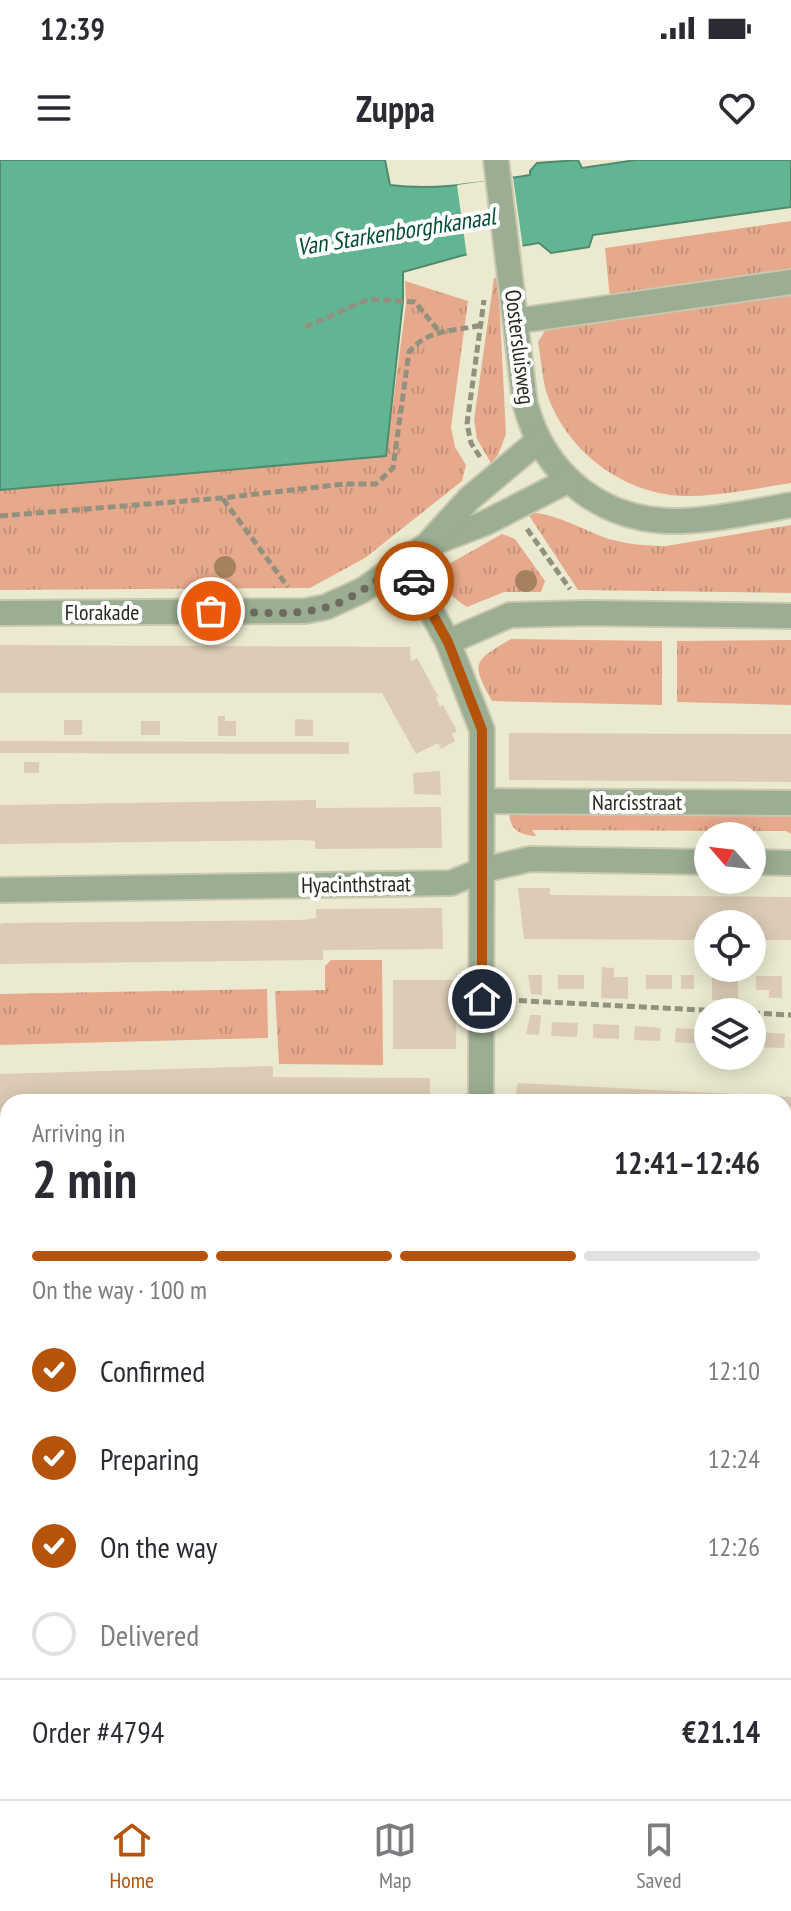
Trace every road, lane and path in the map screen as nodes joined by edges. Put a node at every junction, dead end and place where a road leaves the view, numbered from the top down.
1 (497, 170) edge
2 (791, 282) edge
3 (516, 321) junction
4 (481, 325) dead end
5 (305, 327) dead end
6 (438, 330) junction
7 (538, 441) junction
8 (569, 480) junction
9 (222, 498) junction
10 (791, 505) edge
11 (0, 516) edge
12 (427, 545) junction
13 (404, 561) junction
14 (305, 611) junction
15 (0, 613) edge
16 (791, 616) edge
17 (448, 642) junction
18 (483, 801) junction
19 (791, 803) edge
20 (694, 862) edge
21 (766, 862) edge
22 (791, 863) edge
23 (483, 870) junction
24 (0, 890) edge
25 (482, 999) junction
26 (694, 1010) edge
27 (766, 1014) edge
28 (791, 1015) edge
29 (481, 1094) edge

1 - 3 street, Oostersluisweg
2 - 3 street
3 - 7 street, Oostersluisweg
4 - 6 path
5 - 6 path
6 - 9 path
7 - 8 street, Oostersluisweg
7 - 12 street, Florakade
8 - 10 street, Oostersluisweg
8 - 12 street, Florakade
9 - 11 path
9 - 14 path
12 - 13 street, Florakade
13 - 14 street, Florakade
13 - 17 street
14 - 15 street, Florakade
16 - 17 street
17 - 18 street
18 - 19 street, Narcisstraat
18 - 23 street
20 - 23 street, Hyacinthstraat
21 - 22 street
23 - 24 street, Hyacinthstraat
23 - 25 street
25 - 26 path
25 - 29 street
27 - 28 path

